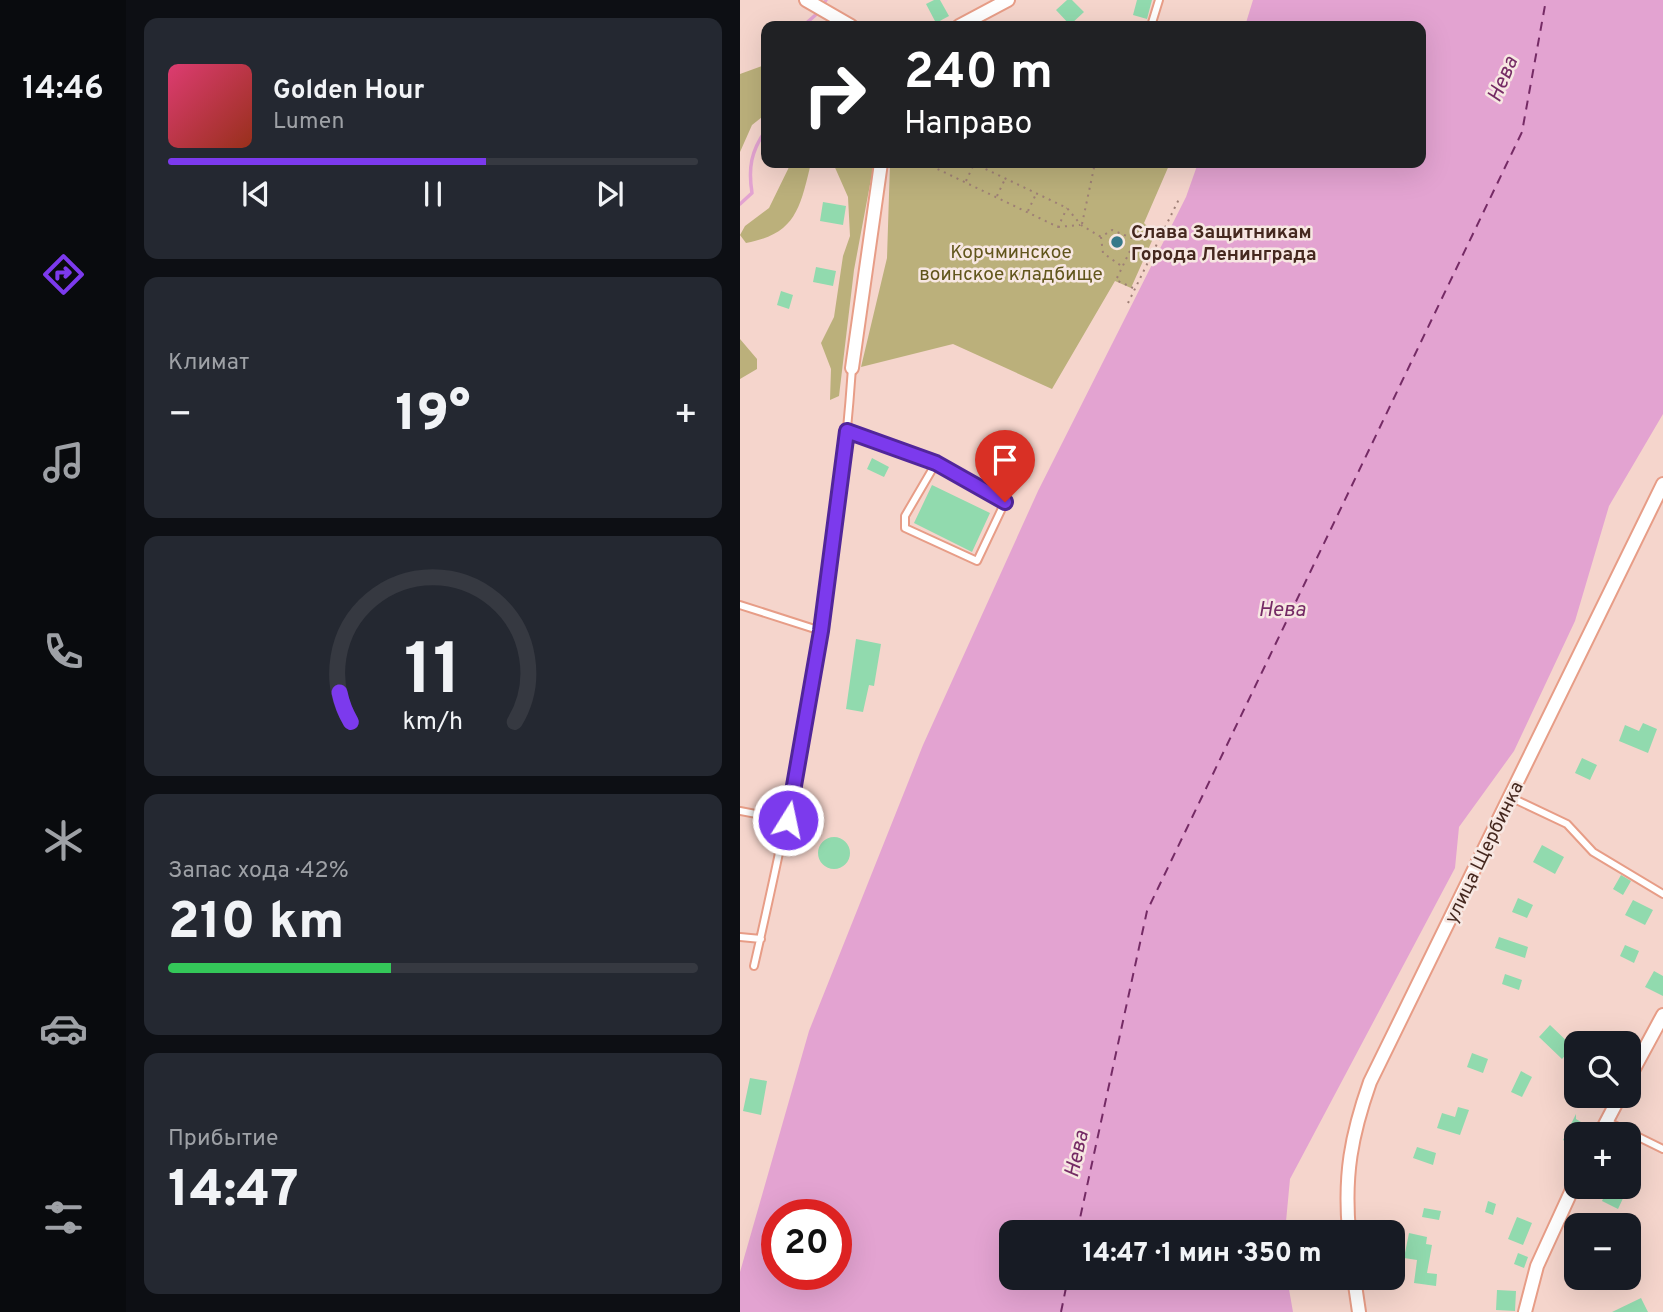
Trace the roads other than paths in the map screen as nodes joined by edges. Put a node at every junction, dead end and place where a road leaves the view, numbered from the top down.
1 (805, 0) edge
2 (1008, 0) edge
3 (1159, 0) edge
4 (842, 21) edge
5 (968, 21) edge
6 (1153, 21) edge
7 (880, 168) edge
8 (852, 368) joint
9 (847, 431) junction
10 (936, 463) junction
11 (1663, 484) edge
12 (740, 605) edge
13 (821, 631) junction
14 (1510, 797) junction
15 (740, 811) edge
16 (788, 820) junction
17 (1663, 894) edge
18 (740, 937) edge
19 (760, 939) junction
20 (754, 966) dead end
21 (1663, 1015) edge
22 (1641, 1056) edge
23 (1613, 1108) edge
24 (1606, 1121) joint
25 (1663, 1149) edge
26 (1568, 1199) edge
27 (1349, 1220) edge
28 (1356, 1290) edge
29 (1359, 1312) edge
30 (1525, 1312) edge

1 - 4 street
2 - 5 street
3 - 6 lane
7 - 8 street
8 - 9 lane
9 - 10 lane
9 - 13 lane
10 - 10 lane
11 - 14 street, улица Щербинка
12 - 13 lane
13 - 16 lane
14 - 17 lane
14 - 27 street, улица Щербинка
15 - 16 lane
16 - 19 lane
18 - 19 lane
19 - 20 lane
21 - 22 street
23 - 24 street
24 - 25 lane
26 - 30 street
28 - 29 street

